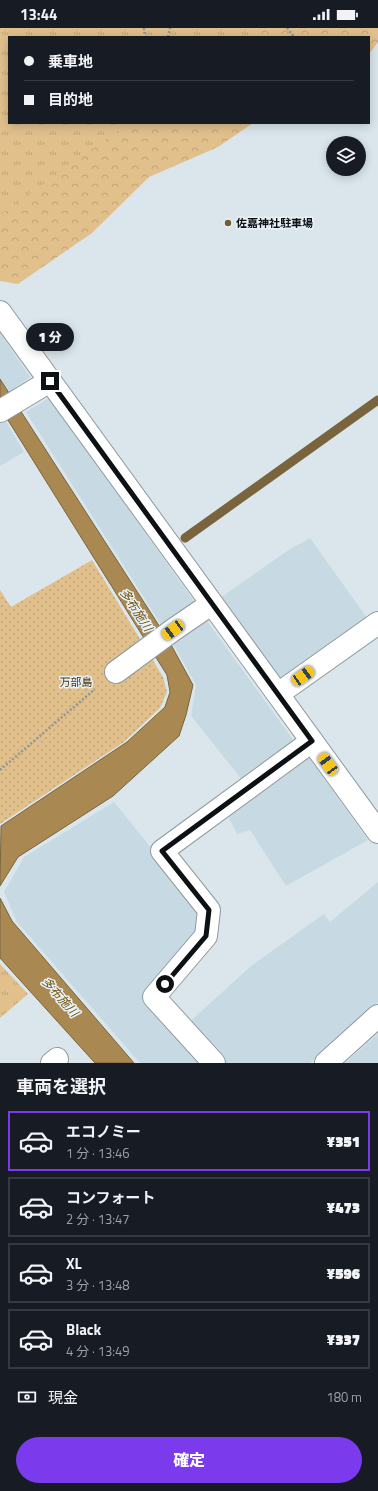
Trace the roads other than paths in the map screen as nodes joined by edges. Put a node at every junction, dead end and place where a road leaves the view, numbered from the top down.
1 (0, 312) edge
2 (50, 381) junction
3 (0, 411) edge
4 (211, 604) junction
5 (378, 623) edge
6 (116, 672) road end
7 (278, 694) junction
8 (312, 741) junction
9 (378, 832) edge
10 (378, 1016) edge
11 (214, 1063) edge
12 (326, 1063) edge

1 - 2 street
2 - 3 street
2 - 4 street
4 - 6 street
4 - 7 street
5 - 7 street
7 - 8 street
8 - 9 street
8 - 11 street
10 - 12 street

